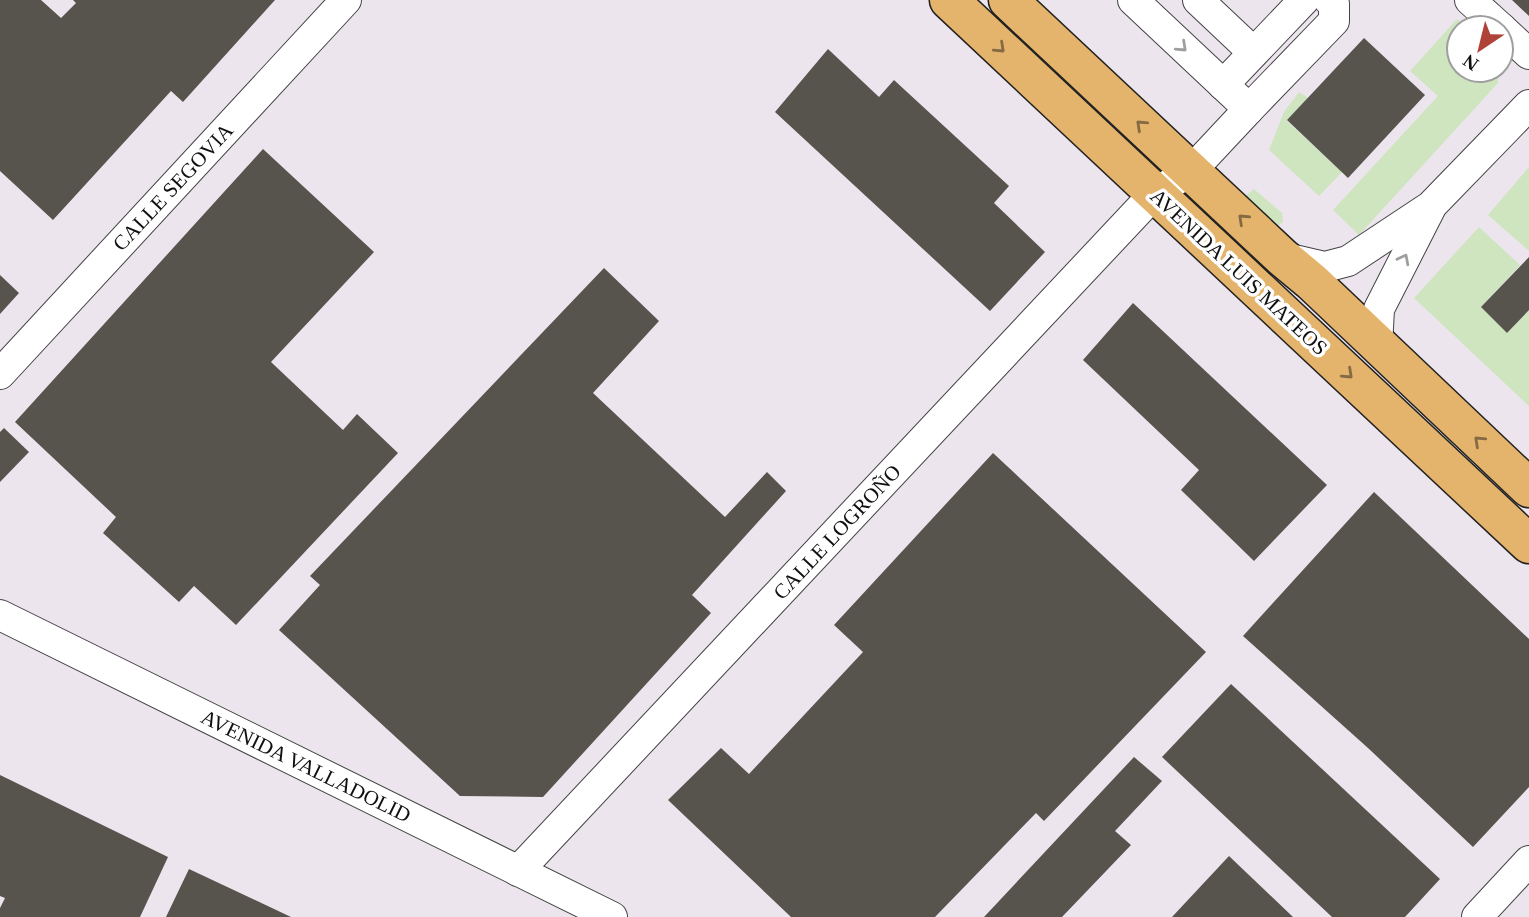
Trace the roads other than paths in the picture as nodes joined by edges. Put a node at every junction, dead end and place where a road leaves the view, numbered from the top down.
1 (346, 0) edge
2 (949, 0) edge
3 (1009, 0) edge
4 (1133, 0) edge
5 (1198, 0) edge
6 (1329, 0) edge
7 (1470, 0) edge
8 (1285, 6) edge
9 (1486, 14) edge
10 (1515, 41) edge
11 (1253, 52) junction
12 (1529, 54) edge
13 (1223, 85) junction
14 (1529, 105) edge
15 (1250, 109) junction
16 (1191, 171) junction
17 (1155, 193) junction
18 (1431, 206) junction
19 (1282, 257) junction
20 (1348, 261) junction
21 (1378, 327) junction
22 (0, 374) edge
23 (1529, 488) edge
24 (1529, 544) edge
25 (0, 615) edge
26 (1529, 861) edge
27 (518, 872) junction
28 (611, 917) edge
29 (1477, 917) edge

1 - 22 street, CALLE SEGOVIA
2 -> 17 highway, AVENIDA LUIS MATEOS
16 -> 3 highway, AVENIDA LUIS MATEOS
4 -> 13 street
5 - 11 street
6 - 15 street, CALLE LOGROÑO
7 - 9 street
8 - 11 street
10 - 12 street
11 - 13 street
13 - 15 street
14 - 18 street
15 - 16 street, CALLE LOGROÑO
16 - 17 street, CALLE LOGROÑO
19 -> 16 highway, AVENIDA LUIS MATEOS
17 -> 24 highway, AVENIDA LUIS MATEOS
17 - 27 street, CALLE LOGROÑO
18 - 20 street
21 -> 18 street
19 - 20 street
19 - 21 highway, AVENIDA LUIS MATEOS
20 - 21 street
23 -> 21 highway, AVENIDA LUIS MATEOS
25 - 27 street, AVENIDA VALLADOLID
26 - 29 street
27 - 28 street, AVENIDA VALLADOLID

